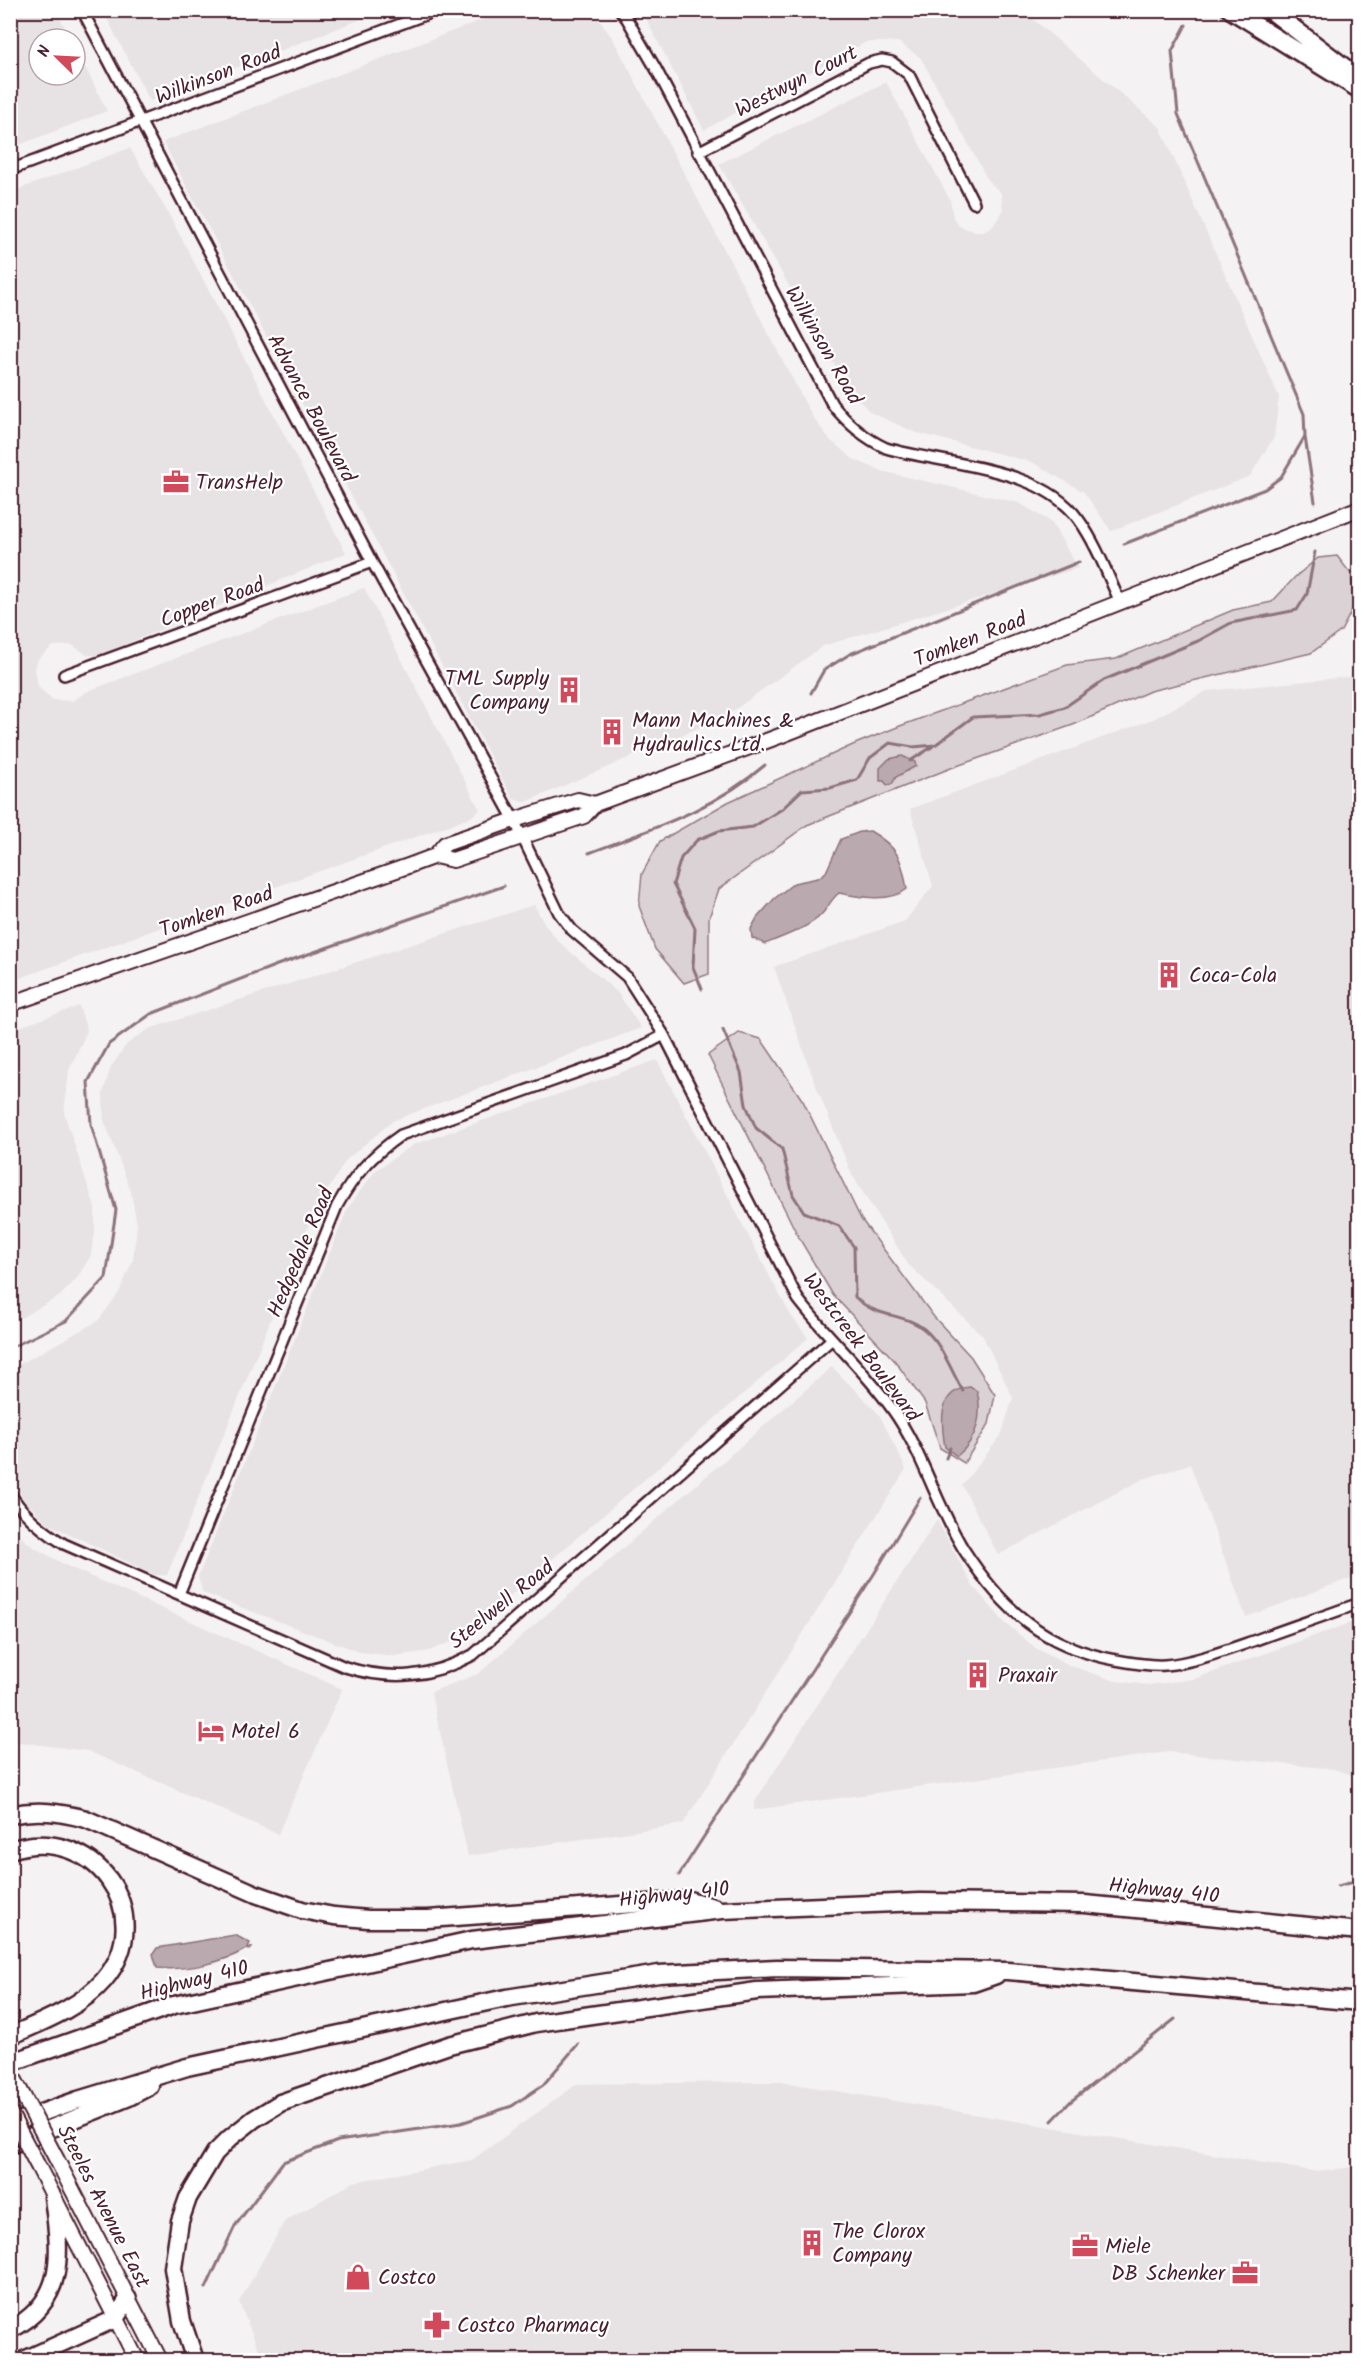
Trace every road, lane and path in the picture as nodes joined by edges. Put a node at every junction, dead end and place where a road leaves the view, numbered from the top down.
1 (82, 10) edge
2 (438, 10) edge
3 (620, 10) edge
4 (1231, 10) edge
5 (1270, 10) edge
6 (1359, 79) edge
7 (1359, 90) edge
8 (142, 122) junction
9 (699, 152) junction
10 (10, 170) edge
11 (974, 203) dead end
12 (1359, 508) edge
13 (372, 562) junction
14 (1120, 602) junction
15 (64, 675) dead end
16 (595, 804) junction
17 (514, 820) junction
18 (522, 837) junction
19 (435, 856) junction
20 (10, 1004) edge
21 (664, 1035) junction
22 (832, 1339) junction
23 (10, 1493) edge
24 (179, 1594) junction
25 (1359, 1603) edge
26 (10, 1815) edge
27 (10, 1850) edge
28 (722, 1910) junction
29 (1359, 1931) edge
30 (1008, 1971) junction
31 (1359, 2002) edge
32 (10, 2036) edge
33 (10, 2062) edge
34 (187, 2067) junction
35 (10, 2071) edge
36 (10, 2113) edge
37 (10, 2124) edge
38 (10, 2145) edge
39 (53, 2197) junction
40 (128, 2299) junction
41 (115, 2319) junction
42 (10, 2330) edge
43 (24, 2361) edge
44 (137, 2361) edge
45 (160, 2361) edge
46 (195, 2361) edge

1 - 8 street, Advance Boulevard
2 - 8 street, Wilkinson Road
3 - 9 street, Wilkinson Road
4 - 7 highway
5 - 6 highway
8 - 10 street, Wilkinson Road
8 - 13 street, Advance Boulevard
9 - 11 street, Westwyn Court
9 - 14 street, Wilkinson Road
12 - 14 main road, Tomken Road
13 - 15 street, Copper Road
13 - 17 street, Advance Boulevard
14 - 16 main road, Tomken Road
16 - 17 main road, Tomken Road
16 - 18 main road, Tomken Road
17 - 18 street, Westcreek Boulevard
17 - 19 main road, Tomken Road
18 - 19 main road, Tomken Road
18 - 21 street, Westcreek Boulevard
19 - 20 main road, Tomken Road
21 - 22 street, Westcreek Boulevard
21 - 24 street, Hedgedale Road
22 - 24 street, Steelwell Road
22 - 25 street, Westcreek Boulevard
23 - 24 street, Steelwell Road
26 - 28 highway
27 - 32 highway
28 - 29 highway, Highway 410
28 - 33 highway, Highway 410
30 - 31 highway
30 - 34 highway
30 - 46 highway
34 - 37 highway
34 - 38 highway
35 - 40 main road, Steeles Avenue East, bridge
36 - 39 main road, Steeles Avenue East, bridge
39 - 41 main road, Steeles Avenue East
39 - 42 highway
40 - 41 highway
40 - 45 main road, Steeles Avenue East
41 - 43 highway
41 - 44 main road, Steeles Avenue East

